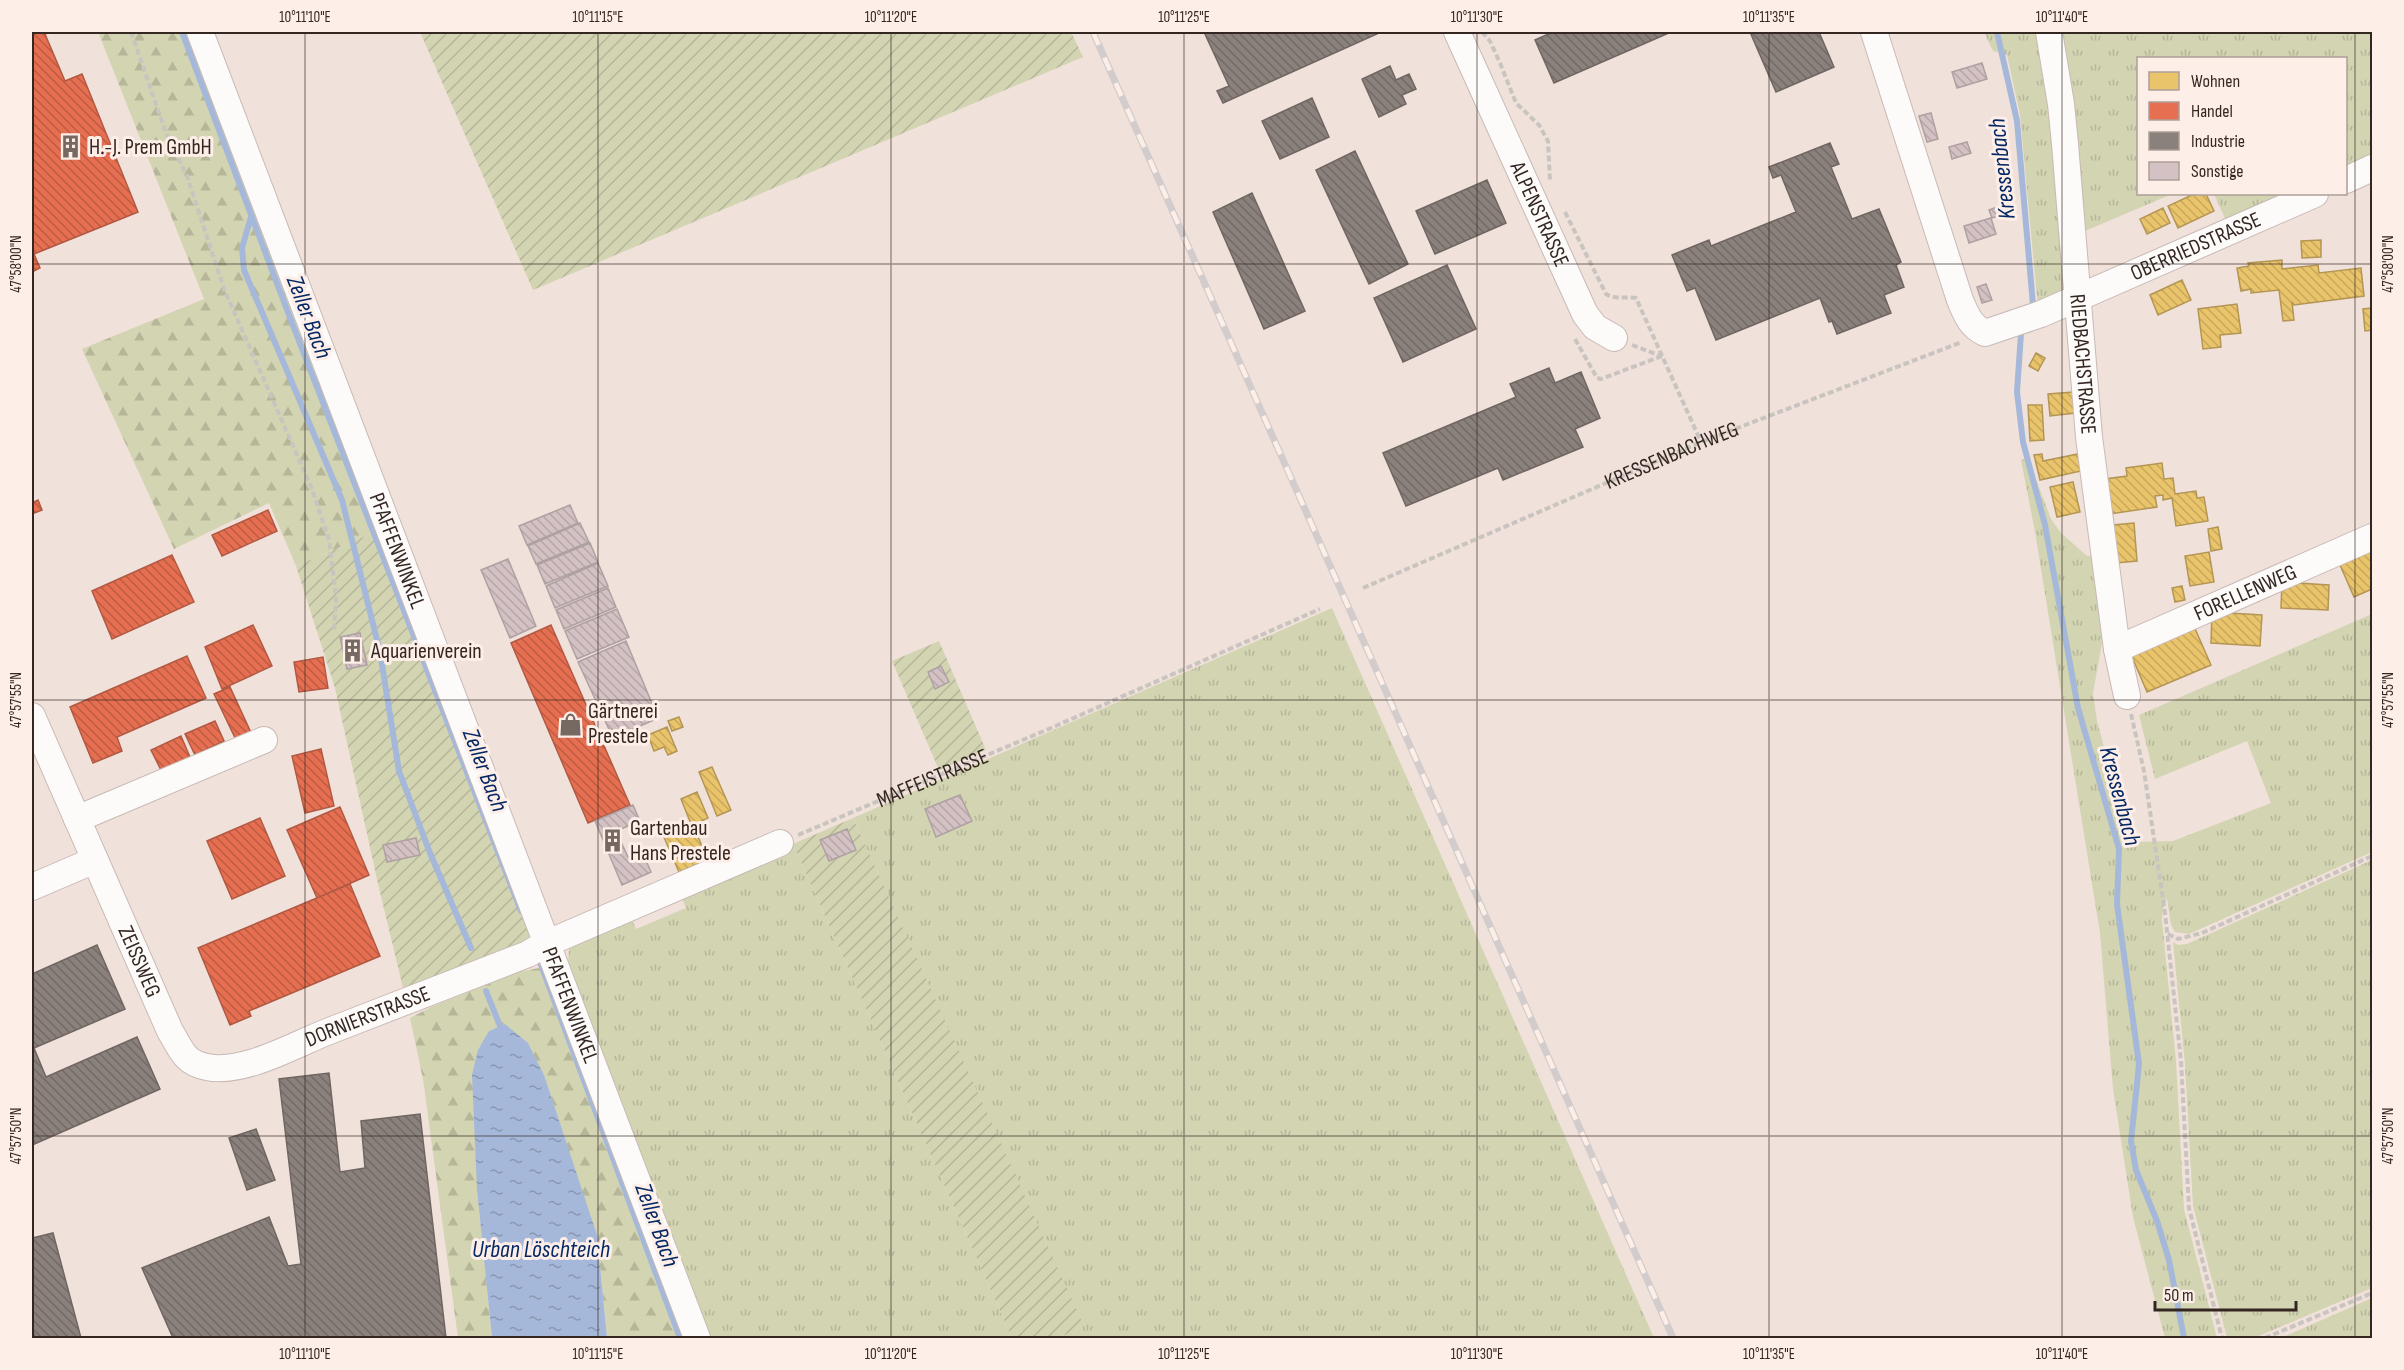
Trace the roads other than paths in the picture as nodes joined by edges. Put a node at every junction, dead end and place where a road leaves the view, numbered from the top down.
1 (200, 32) edge
2 (1457, 32) edge
3 (1874, 32) edge
4 (2049, 32) edge
5 (2373, 168) edge
6 (2347, 180) edge
7 (2313, 195) edge
8 (2077, 298) junction
9 (1614, 338) road end
10 (2373, 537) edge
11 (2117, 649) junction
12 (2127, 696) road end
13 (32, 716) edge
14 (264, 740) dead end
15 (77, 819) junction
16 (780, 843) road end
17 (95, 860) junction
18 (32, 886) edge
19 (539, 947) junction
20 (189, 1062) joint
21 (697, 1338) edge

1 - 19 street, PFAFFENWINKEL
2 - 9 street, ALPENSTRASSE
3 - 8 street
4 - 8 street, RIEDBACHSTRASSE
5 - 6 street
7 - 8 street, OBERRIEDSTRASSE
8 - 11 street, RIEDBACHSTRASSE
10 - 11 street, FORELLENWEG
11 - 12 street, RIEDBACHSTRASSE
13 - 15 street, ZEISSWEG
14 - 15 street
15 - 17 street, ZEISSWEG
16 - 19 street
17 - 18 street
17 - 20 street, ZEISSWEG
19 - 20 street, DORNIERSTRASSE
19 - 21 street, PFAFFENWINKEL

